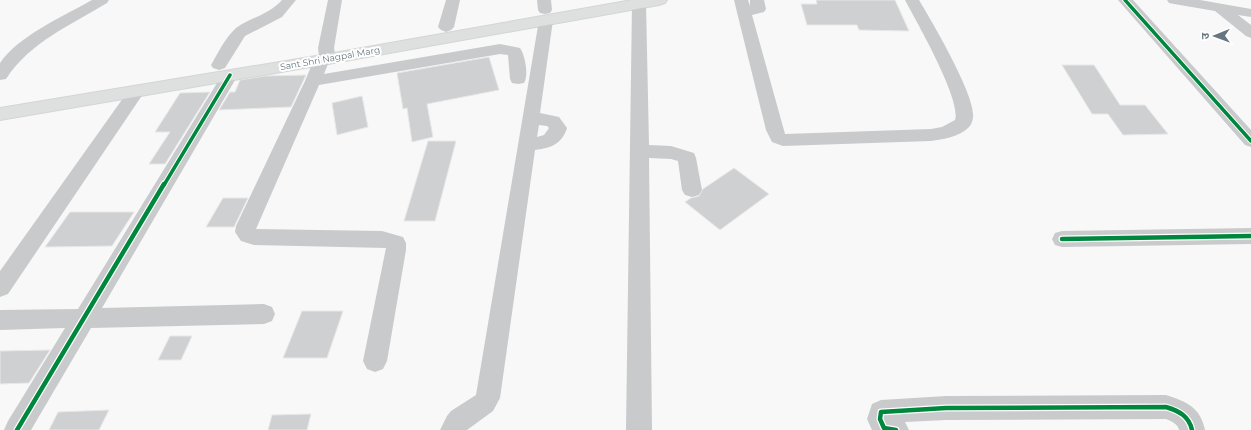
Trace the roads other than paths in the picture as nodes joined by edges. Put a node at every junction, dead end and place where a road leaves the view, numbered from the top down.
1 (289, 0) edge
2 (335, 0) edge
3 (453, 0) edge
4 (600, 0) edge
5 (659, 0) edge
6 (912, 0) edge
7 (1125, 0) edge
8 (1174, 0) edge
9 (94, 2) edge
10 (639, 3) junction
11 (747, 4) edge
12 (1220, 8) junction
13 (545, 10) edge
14 (1251, 13) edge
15 (446, 27) junction
16 (1251, 33) edge
17 (325, 56) junction
18 (225, 70) junction
19 (0, 75) edge
20 (518, 79) dead end
21 (313, 81) junction
22 (137, 91) junction
23 (0, 100) edge
24 (0, 114) edge
25 (532, 119) junction
26 (1251, 141) edge
27 (528, 144) junction
28 (640, 152) junction
29 (692, 190) dead end
30 (1251, 236) edge
31 (1062, 239) dead end
32 (0, 288) edge
33 (264, 314) dead end
34 (86, 317) junction
35 (0, 320) edge
36 (375, 361) dead end
37 (17, 430) edge
38 (453, 430) edge
39 (639, 430) edge
40 (896, 430) edge
41 (1192, 430) edge

1 - 18 street
2 - 17 street
3 - 15 street
4 - 13 main road, Sant Shri Nagpal Marg
5 - 10 main road, Sant Shri Nagpal Marg
6 - 11 street
7 - 26 street
8 - 12 street
9 - 19 street
10 - 13 main road, Sant Shri Nagpal Marg
10 - 28 street
12 - 14 street
12 - 16 street
13 - 15 main road, Sant Shri Nagpal Marg
13 - 17 main road, Sant Shri Nagpal Marg
13 - 25 street
15 - 17 main road, Sant Shri Nagpal Marg
17 - 18 main road, Sant Shri Nagpal Marg
17 - 21 street
18 - 22 main road, Sant Shri Nagpal Marg
18 - 23 main road, Sant Shri Nagpal Marg
18 - 34 street
20 - 21 street
21 - 36 street
22 - 24 main road, Sant Shri Nagpal Marg
22 - 32 street
25 - 27 street
25 - 27 street
27 - 38 street
28 - 29 street
28 - 39 street
30 - 31 street
33 - 34 street
34 - 35 street
34 - 37 street
40 - 41 street

